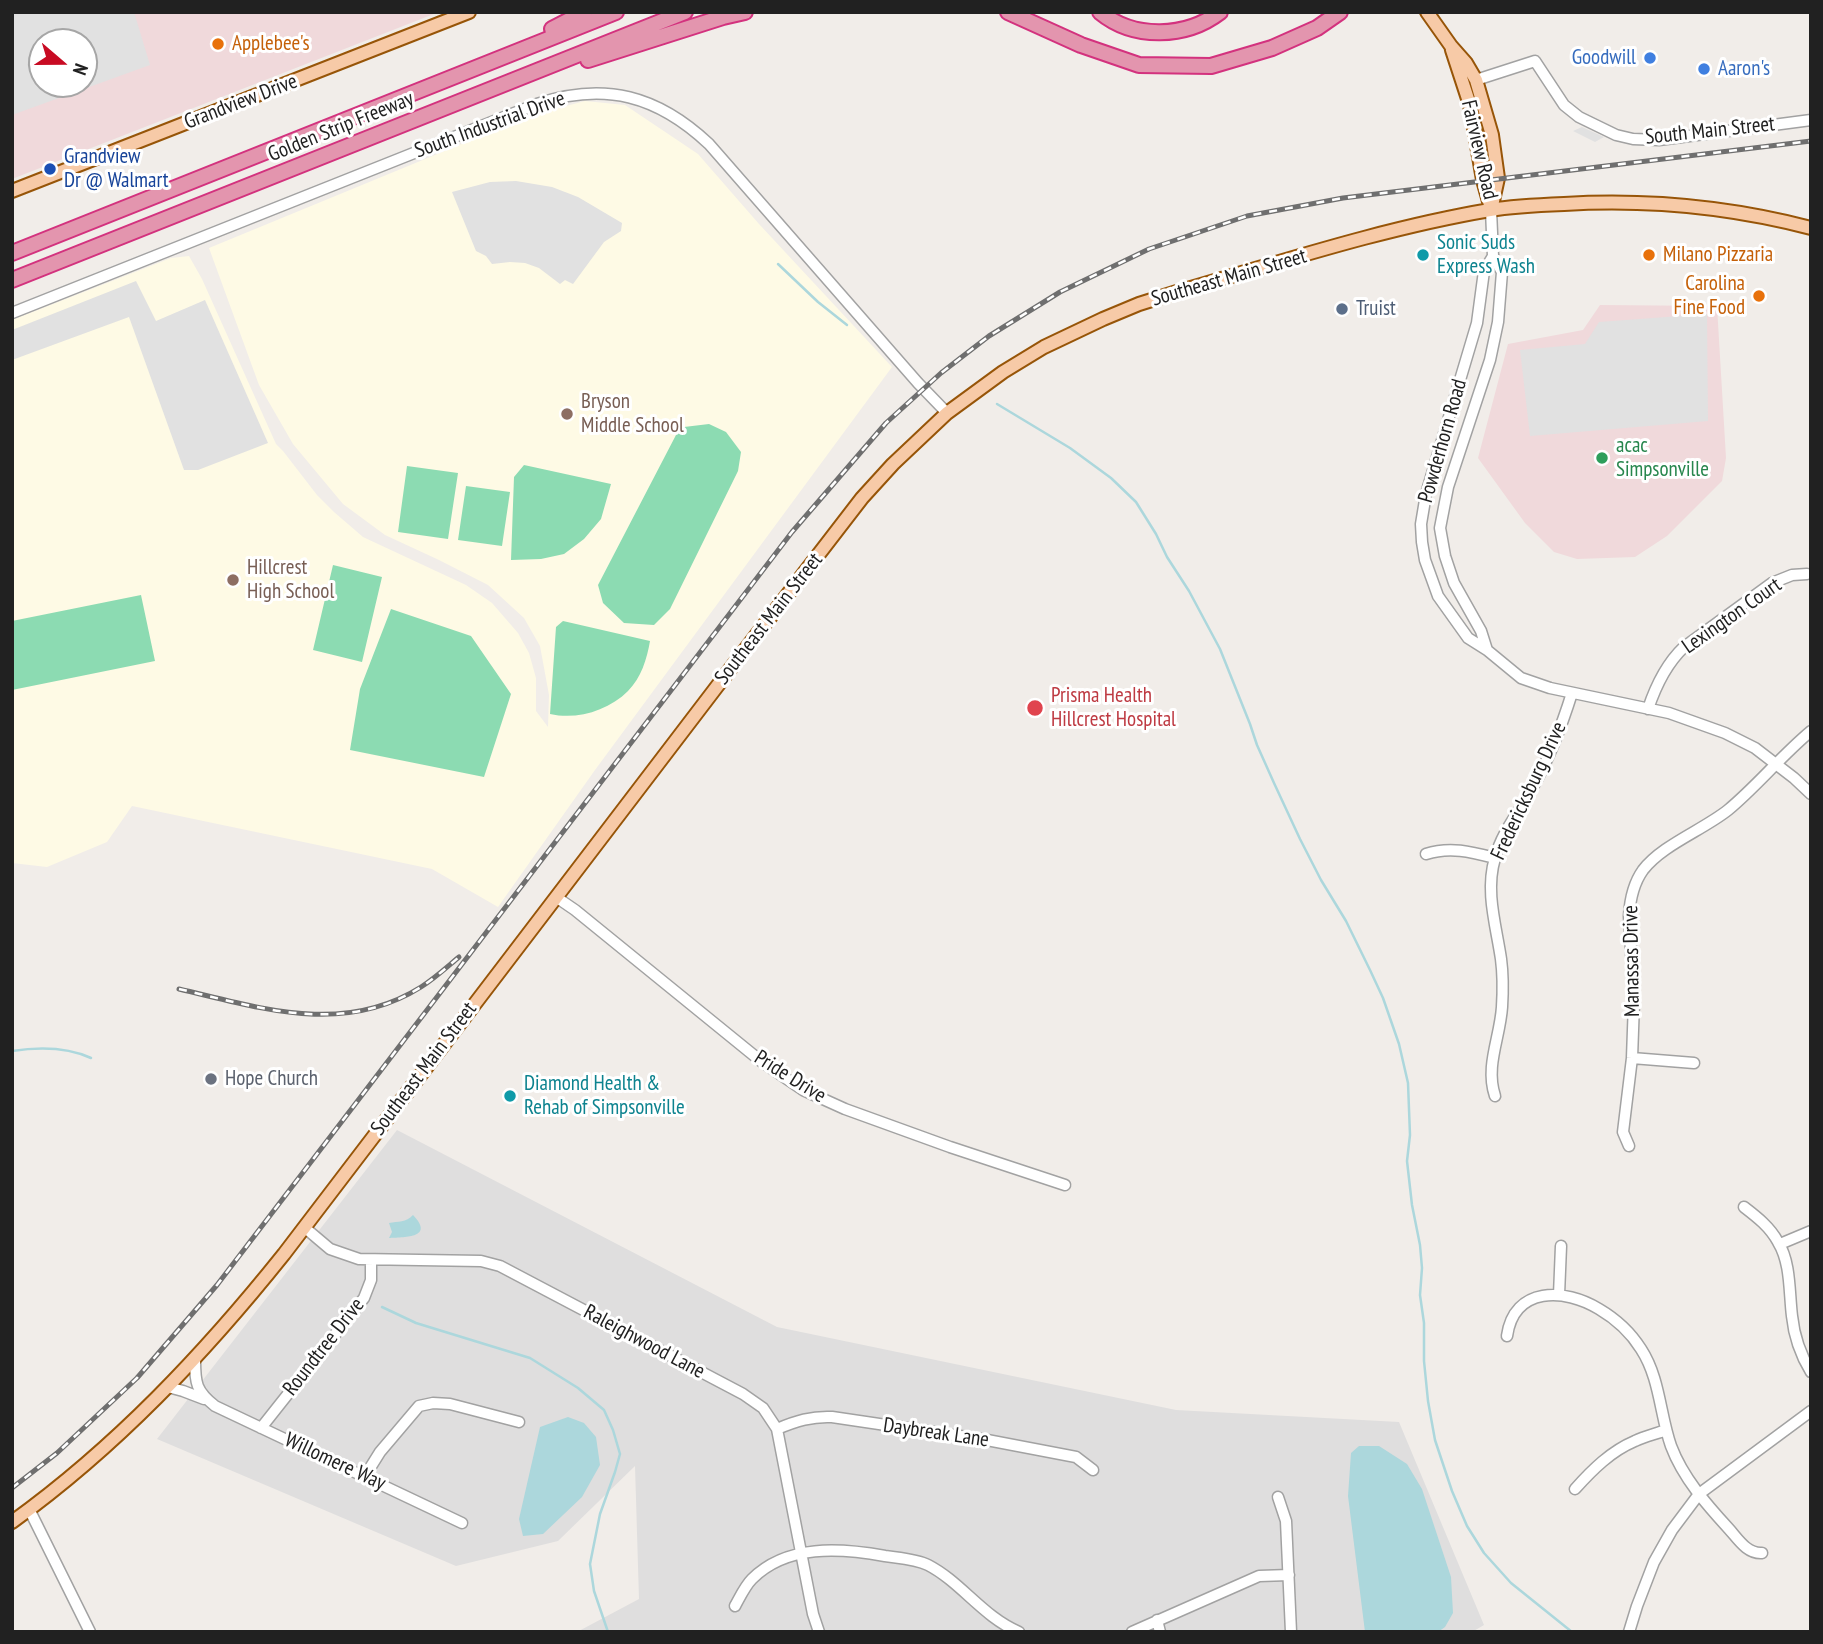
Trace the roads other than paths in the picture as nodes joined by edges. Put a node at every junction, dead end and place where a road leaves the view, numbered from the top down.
1 (469, 12) edge
2 (585, 12) edge
3 (617, 12) edge
4 (685, 12) edge
5 (746, 12) edge
6 (1008, 12) edge
7 (1100, 12) edge
8 (1220, 12) edge
9 (1340, 12) edge
10 (1427, 12) edge
11 (1451, 46) junction
12 (473, 69) junction
13 (1476, 80) junction
14 (479, 94) junction
15 (1811, 120) edge
16 (12, 191) edge
17 (1491, 210) junction
18 (1811, 228) edge
19 (12, 253) edge
20 (1493, 256) junction
21 (12, 280) edge
22 (12, 313) edge
23 (947, 413) junction
24 (1807, 574) dead end
25 (1488, 650) junction
26 (1572, 693) junction
27 (1648, 709) junction
28 (1811, 731) edge
29 (1776, 763) junction
30 (1811, 794) edge
31 (1426, 854) dead end
32 (1495, 858) junction
33 (556, 897) junction
34 (1632, 1058) junction
35 (1694, 1063) dead end
36 (1495, 1096) dead end
37 (1629, 1146) dead end
38 (1065, 1185) dead end
39 (1744, 1208) dead end
40 (304, 1227) junction
41 (1811, 1231) edge
42 (1780, 1244) junction
43 (1561, 1246) dead end
44 (371, 1260) junction
45 (1559, 1295) junction
46 (1507, 1336) dead end
47 (195, 1360) junction
48 (1811, 1372) edge
49 (168, 1388) junction
50 (208, 1400) junction
51 (1811, 1411) edge
52 (519, 1422) dead end
53 (261, 1428) junction
54 (777, 1429) junction
55 (1666, 1430) junction
56 (1093, 1469) dead end
57 (365, 1476) junction
58 (1575, 1489) dead end
59 (1699, 1494) junction
60 (1278, 1497) dead end
61 (29, 1509) junction
62 (12, 1522) edge
63 (462, 1523) dead end
64 (801, 1553) junction
65 (1762, 1553) dead end
66 (1289, 1575) junction
67 (735, 1606) dead end
68 (1157, 1620) junction
69 (90, 1632) edge
70 (819, 1632) edge
71 (1019, 1632) edge
72 (1132, 1632) edge
73 (1160, 1632) edge
74 (1291, 1632) edge
75 (1629, 1632) edge

1 - 16 main road, Grandview Drive
2 - 12 highway
3 - 12 highway, Golden Strip Freeway
4 - 14 highway, Golden Strip Freeway
5 - 14 highway
6 - 9 highway
7 - 8 highway
10 - 11 main road, Fairview Road
11 - 13 main road, Fairview Road
11 - 17 main road, Fairview Road
12 - 19 highway, Golden Strip Freeway
13 - 15 street, South Main Street
13 - 17 main road, Fairview Road
14 - 21 highway, Golden Strip Freeway
17 - 18 main road, Southeast Main Street
17 - 20 street, Powderhorn Road
17 - 23 main road, Southeast Main Street
20 - 25 street, Powderhorn Road
20 - 25 street, Powderhorn Road
22 - 23 street, South Industrial Drive
23 - 33 main road, Southeast Main Street
24 - 27 street, Lexington Court
25 - 26 street, Powderhorn Road
26 - 27 street, Powderhorn Road
26 - 32 street, Fredericksburg Drive
27 - 29 street, Powderhorn Road
28 - 29 street, Manassas Drive
29 - 30 street, Powderhorn Road
29 - 34 street, Manassas Drive
31 - 32 street
32 - 36 street, Fredericksburg Drive
33 - 38 street, Pride Drive
33 - 40 main road, Southeast Main Street
34 - 35 street
34 - 37 street, Manassas Drive
39 - 42 street
40 - 44 street, Raleighwood Lane
40 - 47 main road, Southeast Main Street
41 - 42 street
42 - 48 street
43 - 45 street
44 - 53 street, Roundtree Drive
44 - 54 street, Raleighwood Lane
45 - 46 street
45 - 55 street
47 - 49 main road, Southeast Main Street
47 - 50 street
49 - 50 street, Willomere Way
49 - 61 main road, Southeast Main Street
50 - 53 street, Willomere Way
51 - 59 street
52 - 57 street
53 - 57 street, Willomere Way
54 - 56 street, Daybreak Lane
54 - 64 street, Raleighwood Lane
55 - 58 street
55 - 59 street
57 - 63 street, Willomere Way
59 - 65 street
59 - 75 street
60 - 66 street
61 - 62 main road, Southeast Main Street
61 - 69 street
64 - 67 street
64 - 70 street, Raleighwood Lane
64 - 71 street
66 - 68 street
66 - 74 street
68 - 72 street
68 - 73 street

